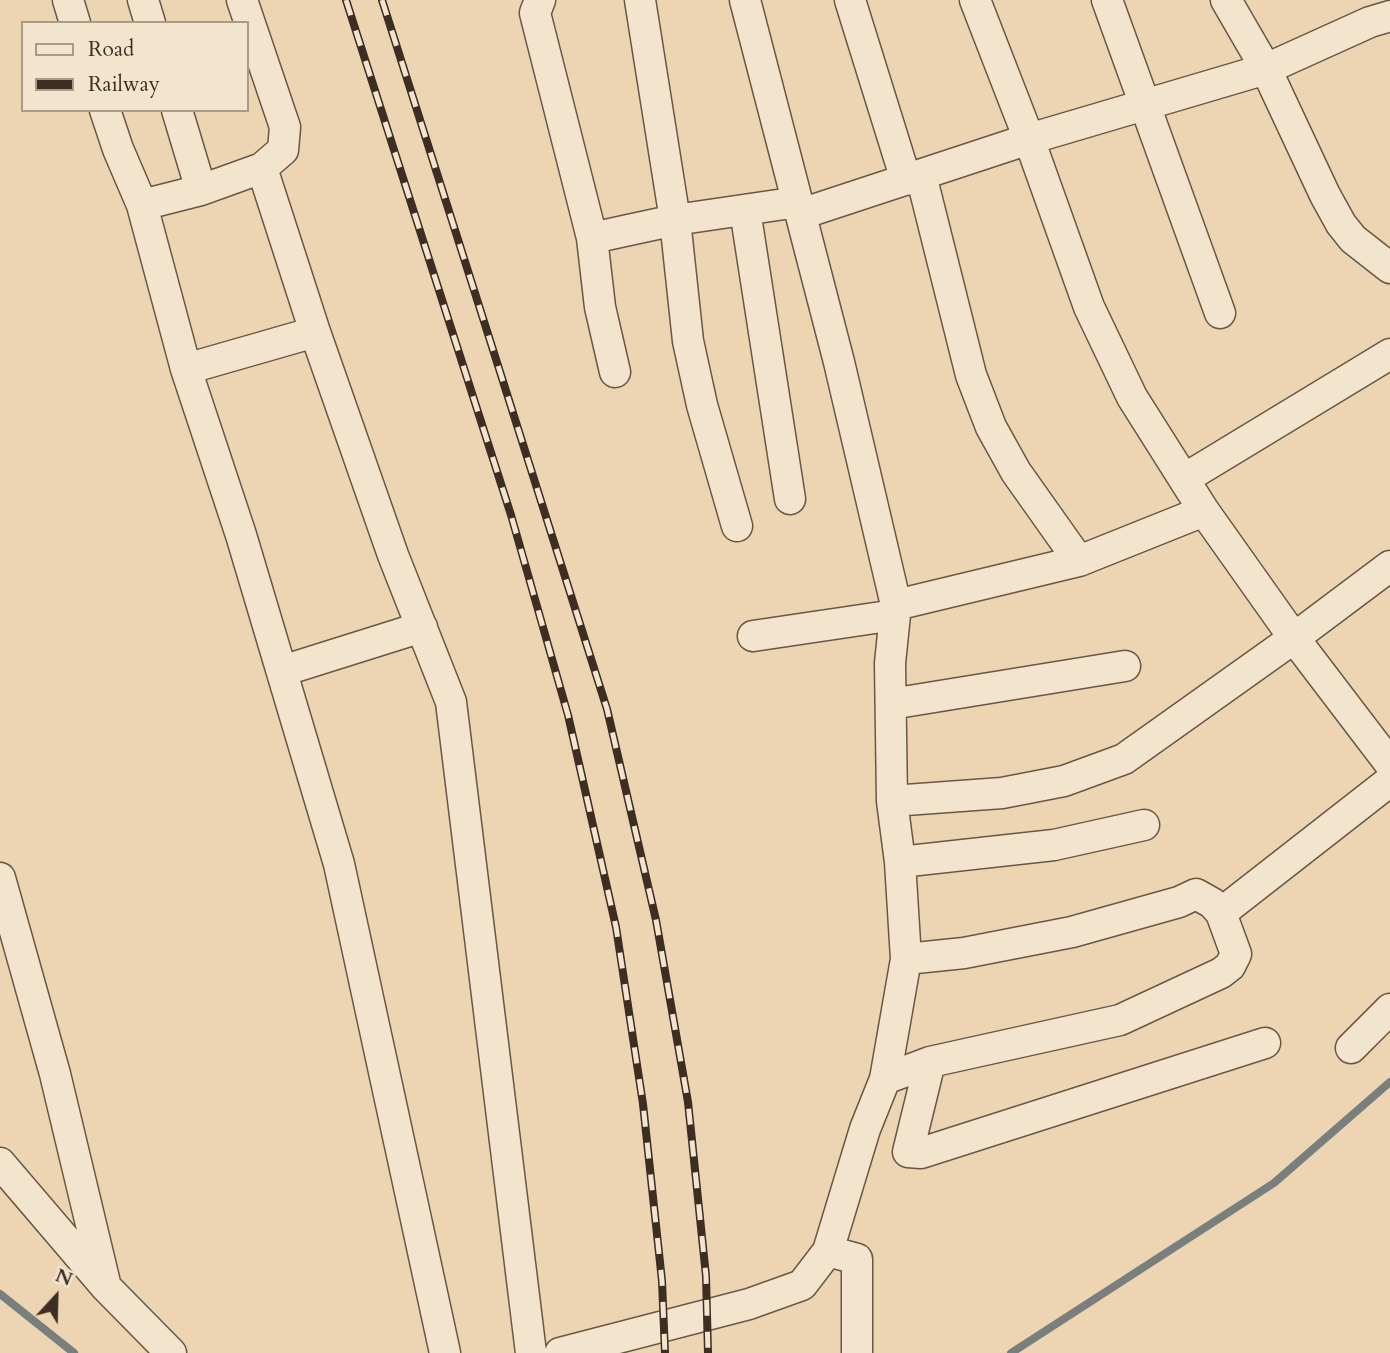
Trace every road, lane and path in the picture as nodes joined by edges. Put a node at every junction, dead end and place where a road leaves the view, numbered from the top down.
1 (68, 0) edge
2 (143, 0) edge
3 (242, 0) edge
4 (540, 0) edge
5 (640, 0) edge
6 (745, 0) edge
7 (850, 0) edge
8 (975, 0) edge
9 (1108, 0) edge
10 (1226, 0) edge
11 (1373, 13) edge
12 (74, 21) edge
13 (149, 21) edge
14 (1266, 69) junction
15 (1146, 104) junction
16 (106, 112) edge
17 (178, 112) edge
18 (1029, 139) junction
19 (262, 168) junction
20 (914, 178) junction
21 (201, 190) junction
22 (142, 205) junction
23 (800, 208) junction
24 (745, 210) junction
25 (675, 220) junction
26 (592, 238) junction
27 (1390, 268) edge
28 (1220, 313) dead end
29 (315, 332) junction
30 (1390, 354) edge
31 (186, 369) junction
32 (615, 372) dead end
33 (1184, 478) junction
34 (790, 499) dead end
35 (1204, 511) junction
36 (737, 526) dead end
37 (1079, 561) junction
38 (1390, 566) edge
39 (895, 610) junction
40 (422, 627) junction
41 (753, 636) dead end
42 (1294, 638) junction
43 (1125, 666) dead end
44 (282, 671) junction
45 (891, 704) junction
46 (1390, 764) edge
47 (1390, 781) edge
48 (892, 802) junction
49 (1144, 825) dead end
50 (900, 862) junction
51 (0, 878) edge
52 (1221, 913) junction
53 (906, 959) junction
54 (1390, 1009) edge
55 (1265, 1043) dead end
56 (1351, 1048) dead end
57 (930, 1062) junction
58 (886, 1079) junction
59 (0, 1163) edge
60 (828, 1251) junction
61 (106, 1287) junction
62 (171, 1353) edge
63 (445, 1353) edge
64 (531, 1353) edge
65 (560, 1353) edge
66 (857, 1353) edge

1 - 12 street
2 - 13 street
3 - 19 street
4 - 26 street
5 - 25 street
6 - 23 street
7 - 20 street
8 - 18 street
9 - 15 street
10 - 14 street
11 - 14 street
14 - 15 street
14 - 27 street
15 - 18 street
15 - 28 street
16 - 22 street
17 - 21 street
18 - 20 street
18 - 33 street
19 - 21 street
19 - 29 street
20 - 23 street
20 - 37 street
21 - 22 street
22 - 31 street
23 - 24 street
23 - 39 street
24 - 25 street
24 - 34 street
25 - 26 street
25 - 36 street
26 - 32 street
29 - 31 street
29 - 40 street
30 - 33 street
31 - 44 street
33 - 35 street
35 - 37 street
35 - 42 street
37 - 39 street
38 - 42 street
39 - 41 street
39 - 45 street
40 - 44 street
40 - 64 street
42 - 46 street
42 - 48 street
43 - 45 street
44 - 63 street
45 - 48 street
47 - 52 street
48 - 50 street
49 - 50 street
50 - 53 street
51 - 61 street
52 - 53 street
52 - 57 street
53 - 58 street
54 - 56 street
55 - 57 street
57 - 58 street
58 - 60 street
59 - 61 street
60 - 65 street
60 - 66 street
61 - 62 street

